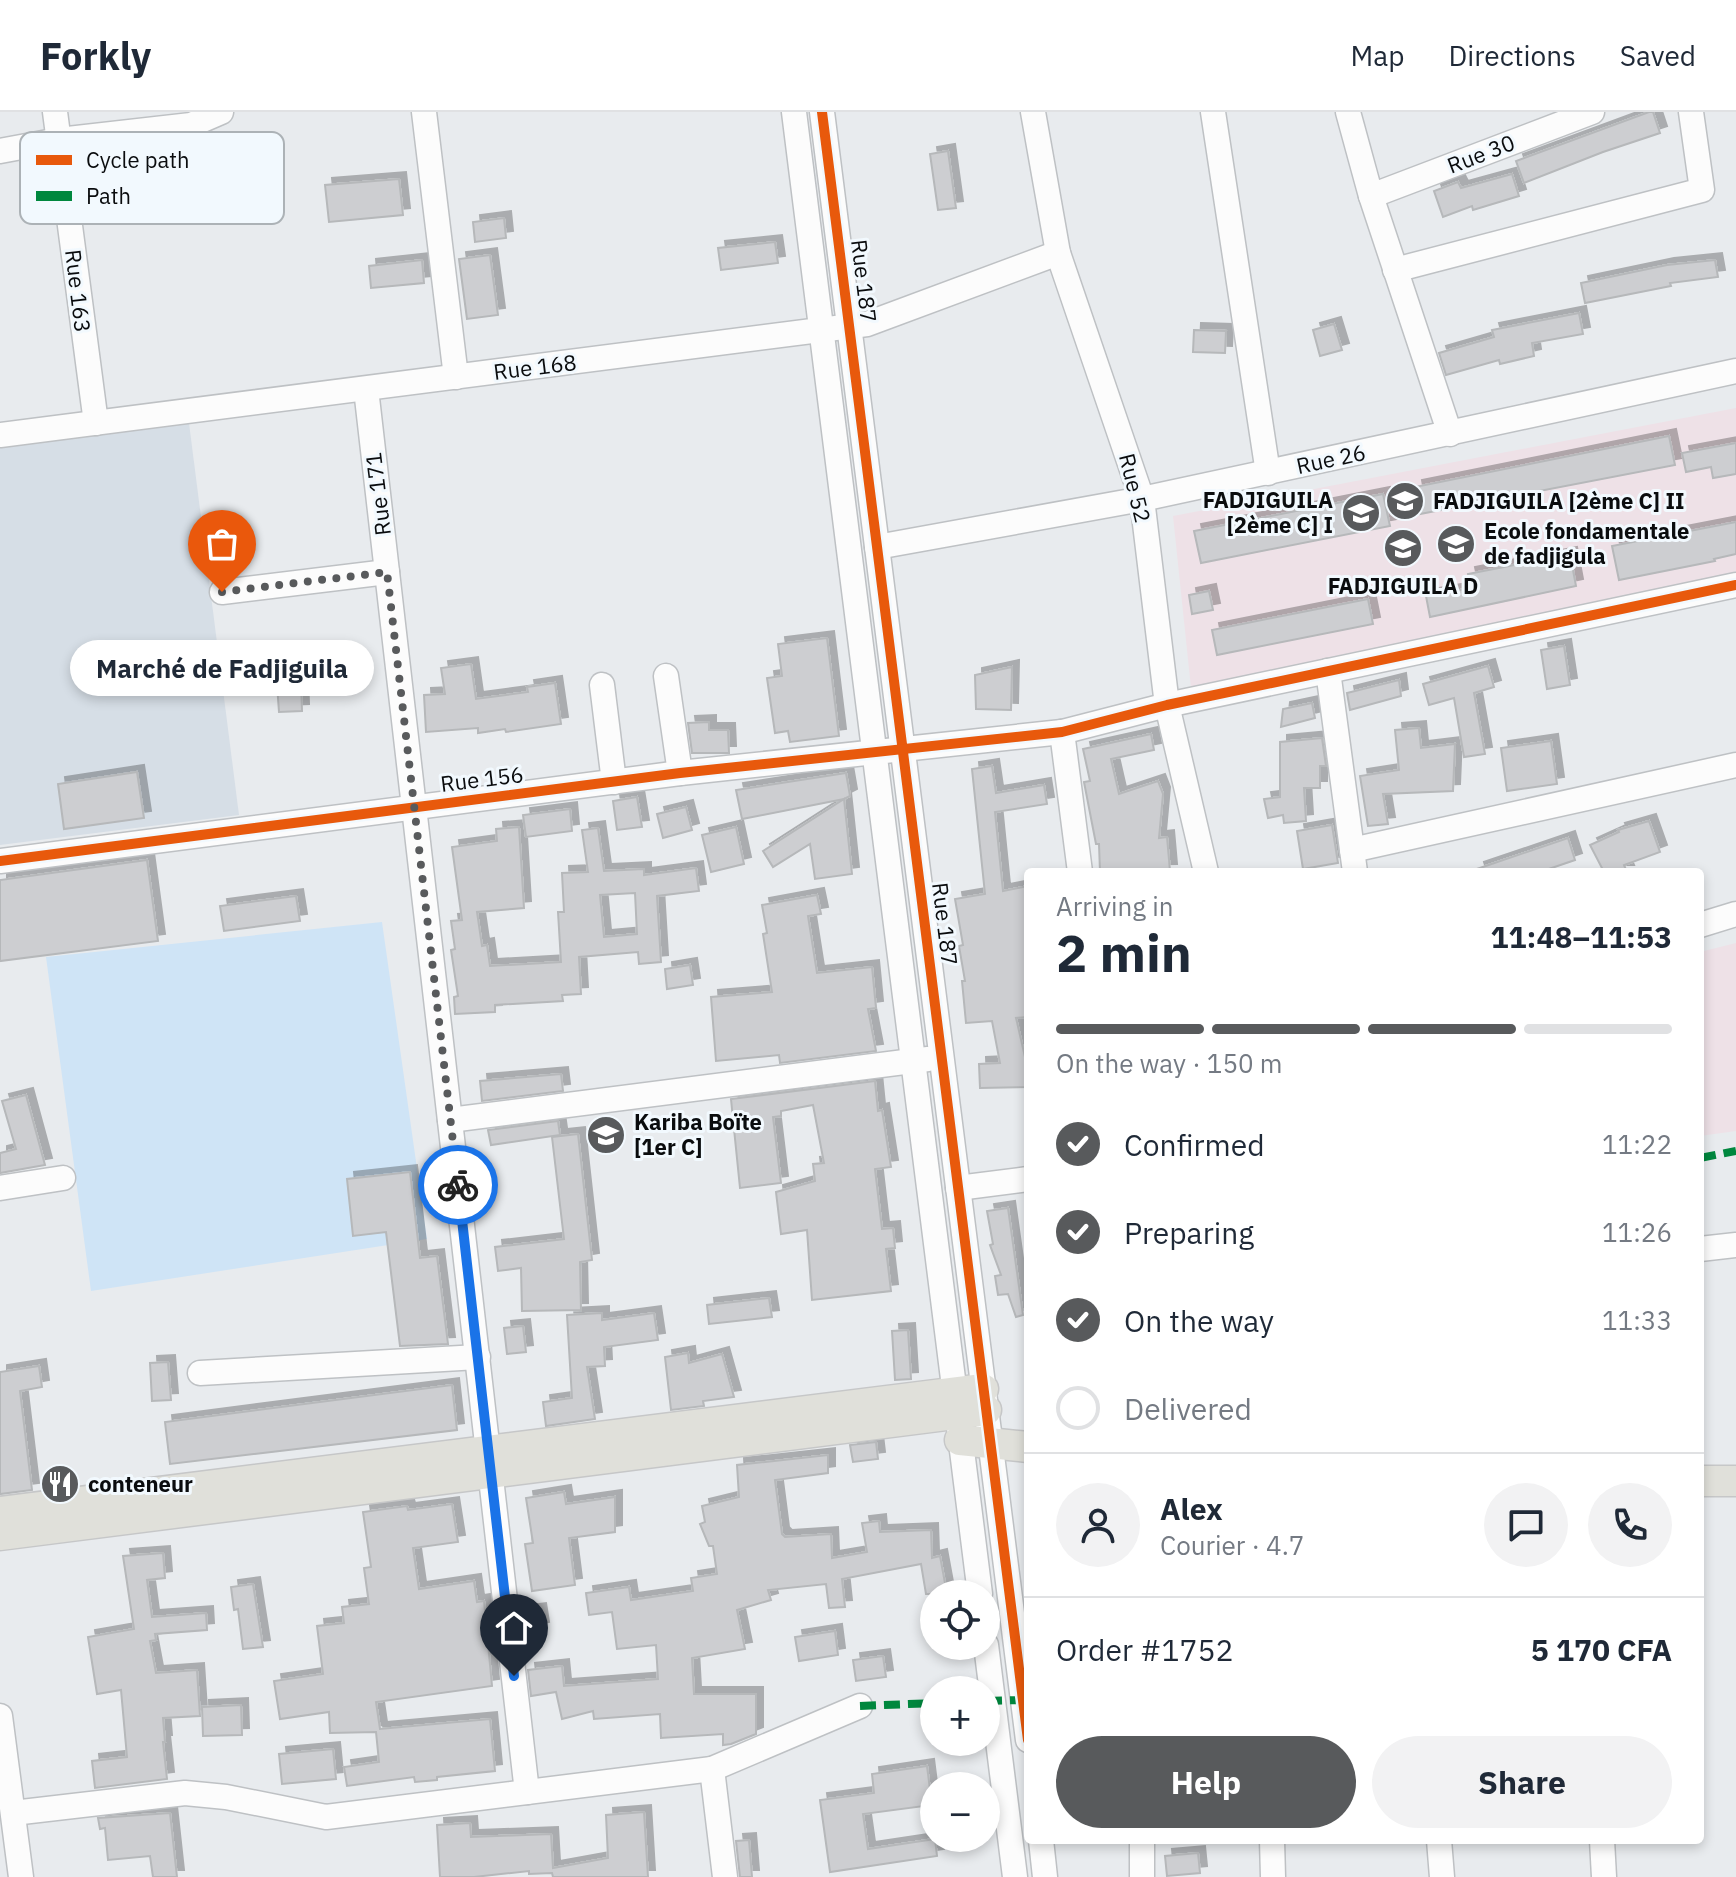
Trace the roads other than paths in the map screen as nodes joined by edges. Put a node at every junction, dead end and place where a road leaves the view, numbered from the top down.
1 (55, 112) edge
2 (221, 112) edge
3 (424, 112) edge
4 (794, 112) edge
5 (822, 112) edge
6 (1033, 112) edge
7 (1213, 112) edge
8 (1348, 112) edge
9 (1691, 112) edge
10 (1582, 114) edge
11 (58, 132) edge
12 (129, 132) edge
13 (20, 147) edge
14 (0, 151) edge
15 (1371, 196) junction
16 (70, 224) edge
17 (1058, 253) junction
18 (1395, 270) junction
19 (849, 327) junction
20 (821, 331) junction
21 (1736, 371) edge
22 (456, 377) junction
23 (366, 389) junction
24 (96, 423) junction
25 (1450, 434) junction
26 (0, 435) edge
27 (1268, 473) junction
28 (1142, 499) junction
29 (877, 547) junction
30 (387, 572) junction
31 (1736, 585) edge
32 (222, 592) dead end
33 (1328, 671) junction
34 (666, 676) dead end
35 (602, 685) dead end
36 (1167, 705) junction
37 (1062, 732) junction
38 (903, 748) junction
39 (874, 751) junction
40 (1736, 765) edge
41 (680, 773) junction
42 (614, 782) junction
43 (414, 808) junction
44 (0, 861) edge
45 (1353, 861) edge
46 (1079, 868) edge
47 (1205, 868) edge
48 (1736, 914) edge
49 (1704, 924) edge
50 (941, 1057) junction
51 (913, 1061) junction
52 (450, 1120) junction
53 (63, 1178) dead end
54 (1024, 1180) edge
55 (0, 1188) edge
56 (958, 1188) junction
57 (1736, 1245) edge
58 (1704, 1249) edge
59 (478, 1357) junction
60 (200, 1373) dead end
61 (968, 1409) junction
62 (991, 1443) junction
63 (1024, 1447) edge
64 (490, 1462) junction
65 (1704, 1481) edge
66 (1736, 1481) edge
67 (0, 1512) edge
68 (0, 1535) edge
69 (979, 1580) edge
70 (988, 1660) edge
71 (1024, 1703) edge
72 (860, 1706) dead end
73 (0, 1716) edge
74 (712, 1769) junction
75 (527, 1792) junction
76 (13, 1813) junction
77 (1041, 1844) edge
78 (1142, 1844) edge
79 (1272, 1844) edge
80 (1439, 1844) edge
81 (1602, 1844) edge
82 (21, 1877) edge
83 (725, 1877) edge
84 (1015, 1877) edge
85 (1045, 1877) edge
86 (1142, 1877) edge
87 (1273, 1877) edge
88 (1442, 1877) edge
89 (1604, 1877) edge

1 - 11 street, Rue 163
2 - 12 street
3 - 22 street
4 - 20 street, Rue 187
5 - 19 street, Rue 187
6 - 17 street, Rue 52
7 - 27 street
8 - 15 street
9 - 18 street
10 - 15 street, Rue 30
13 - 14 street
15 - 18 street
16 - 24 street, Rue 163
17 - 19 street, Rue 168
17 - 28 street, Rue 52
18 - 25 street
19 - 20 street, Rue 168
19 - 29 street, Rue 187
20 - 22 street, Rue 168
20 - 39 street, Rue 187
21 - 25 street, Rue 26
22 - 23 street, Rue 168
23 - 24 street, Rue 168
23 - 30 street, Rue 171
24 - 26 street, Rue 168
25 - 27 street, Rue 26
27 - 28 street, Rue 26
28 - 29 street, Rue 26
28 - 36 street, Rue 52
29 - 38 street, Rue 187
30 - 32 street
30 - 43 street, Rue 171
31 - 33 street, Rue 156
33 - 36 street, Rue 156
33 - 45 street
34 - 41 street
35 - 42 street
36 - 37 street, Rue 156
36 - 47 street, Rue 52
37 - 38 street, Rue 156
37 - 46 street
38 - 39 street, Rue 156
38 - 50 street, Rue 187
39 - 41 street, Rue 156
39 - 51 street, Rue 187
40 - 45 street
41 - 42 street, Rue 156
42 - 43 street, Rue 156
43 - 44 street, Rue 156
43 - 52 street, Rue 171
48 - 49 street
50 - 51 street
50 - 56 street, Rue 187
51 - 52 street
51 - 61 street, Rue 187
52 - 59 street, Rue 171
53 - 55 street
54 - 56 street
56 - 61 street, Rue 187
57 - 58 street
59 - 60 street
59 - 64 street, Rue 171
61 - 62 main road
61 - 64 main road
61 - 69 street, Rue 187
62 - 63 main road
62 - 71 street
64 - 67 main road
64 - 68 main road
64 - 75 street, Rue 171
65 - 66 main road
70 - 84 street
72 - 74 street
73 - 76 street
74 - 75 street
74 - 83 street
75 - 76 street
76 - 82 street
77 - 85 street
78 - 86 street
79 - 87 street
80 - 88 street
81 - 89 street

